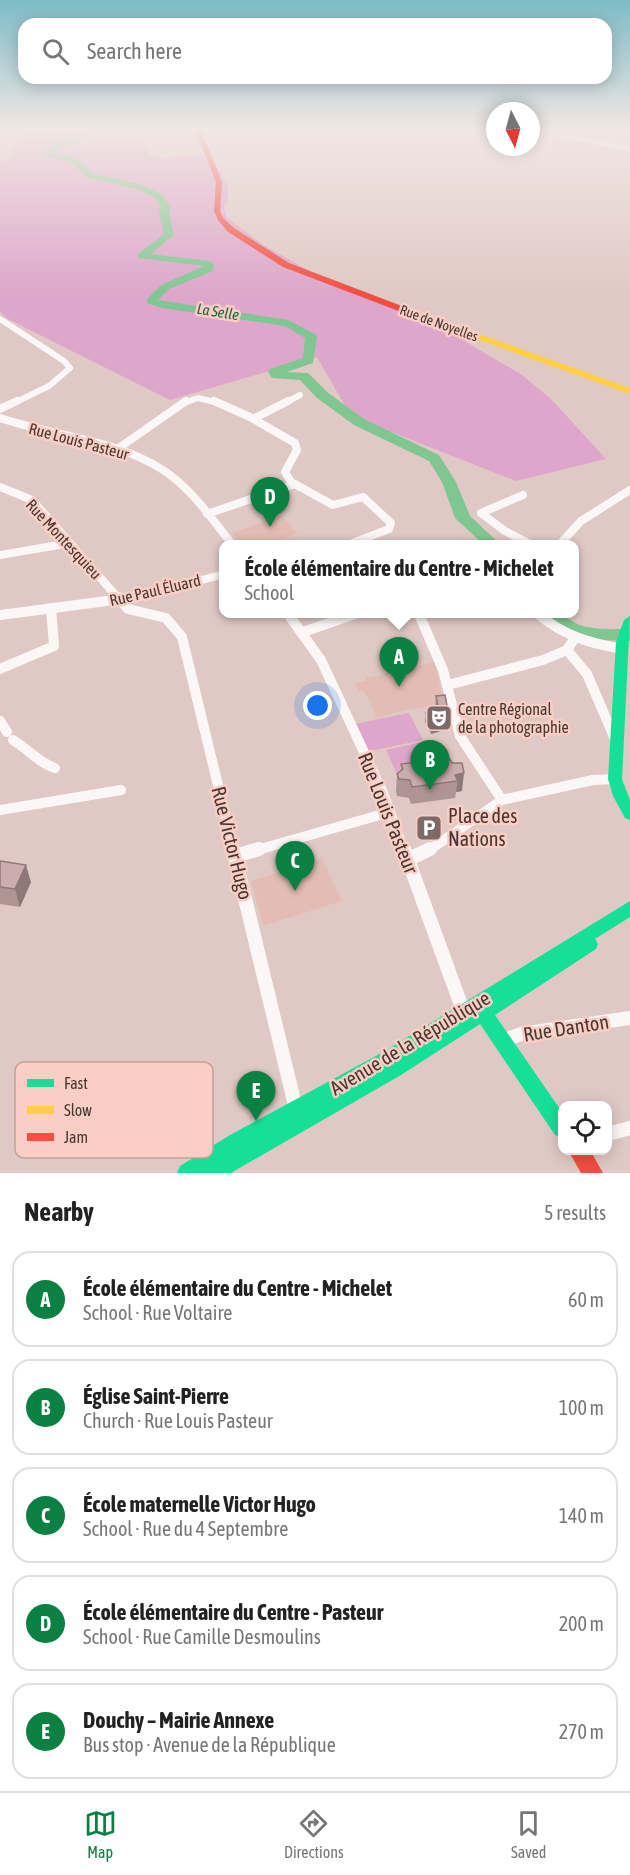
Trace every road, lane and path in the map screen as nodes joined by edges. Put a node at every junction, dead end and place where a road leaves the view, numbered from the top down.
1 (219, 185) edge
2 (0, 319) edge
3 (630, 391) edge
4 (300, 395) dead end
5 (0, 409) edge
6 (0, 418) edge
7 (253, 419) junction
8 (116, 450) junction
9 (295, 484) junction
10 (0, 488) edge
11 (630, 490) edge
12 (523, 495) dead end
13 (207, 514) junction
14 (229, 540) edge
15 (359, 540) edge
16 (522, 540) edge
17 (564, 540) edge
18 (70, 543) junction
19 (0, 555) edge
20 (219, 575) edge
21 (121, 601) junction
22 (51, 608) junction
23 (0, 615) edge
24 (291, 618) edge
25 (343, 618) edge
26 (421, 618) edge
27 (543, 618) edge
28 (628, 623) edge
29 (303, 632) junction
30 (574, 639) junction
31 (622, 646) junction
32 (567, 650) junction
33 (0, 669) edge
34 (448, 685) junction
35 (0, 721) edge
36 (616, 741) junction
37 (54, 768) dead end
38 (615, 779) junction
39 (121, 790) dead end
40 (502, 800) junction
41 (0, 810) edge
42 (390, 812) junction
43 (630, 814) edge
44 (235, 856) junction
45 (407, 860) junction
46 (630, 908) edge
47 (630, 918) edge
48 (480, 1009) junction
49 (466, 1018) junction
50 (630, 1018) edge
51 (502, 1041) junction
52 (299, 1115) junction
53 (558, 1122) edge
54 (630, 1128) edge
55 (612, 1133) edge
56 (581, 1155) edge
57 (187, 1173) edge
58 (212, 1173) edge
59 (593, 1173) edge

1 - 3 street, Rue de Noyelles
2 - 5 street, Rue Louis Pasteur
4 - 7 street
6 - 8 street, Rue Louis Pasteur
7 - 8 street
7 - 9 street
8 - 13 street, Rue Louis Pasteur
9 - 13 street
9 - 15 street
10 - 18 street, Rue Montesquieu
11 - 17 street
12 - 16 street
13 - 14 street, Rue Louis Pasteur
18 - 19 street
18 - 21 street, Rue Montesquieu
20 - 21 street, Rue Paul Éluard
21 - 22 street, Rue Paul Éluard
21 - 44 street, Rue Victor Hugo
22 - 23 street, Rue Paul Éluard
22 - 33 street
24 - 29 street, Rue Louis Pasteur
25 - 29 street
26 - 34 street
27 - 30 street
28 - 31 street
29 - 42 street, Rue Louis Pasteur
30 - 31 street
30 - 32 street
31 - 36 street
32 - 34 street
32 - 36 street
34 - 40 street
35 - 37 street
36 - 38 street
38 - 40 street
38 - 43 street
39 - 41 street
40 - 45 street
42 - 44 street
42 - 45 street, Rue Louis Pasteur
44 - 52 street, Rue Victor Hugo
45 - 49 street, Rue Louis Pasteur
46 - 48 street, Avenue de la République
47 - 48 street, Avenue de la République
48 - 49 street, Avenue de la République
48 - 51 street
49 - 52 street, Avenue de la République
50 - 51 street, Rue Danton
51 - 53 street
52 - 57 street, Avenue de la République
52 - 58 street, Avenue de la République
54 - 55 street
56 - 59 street

